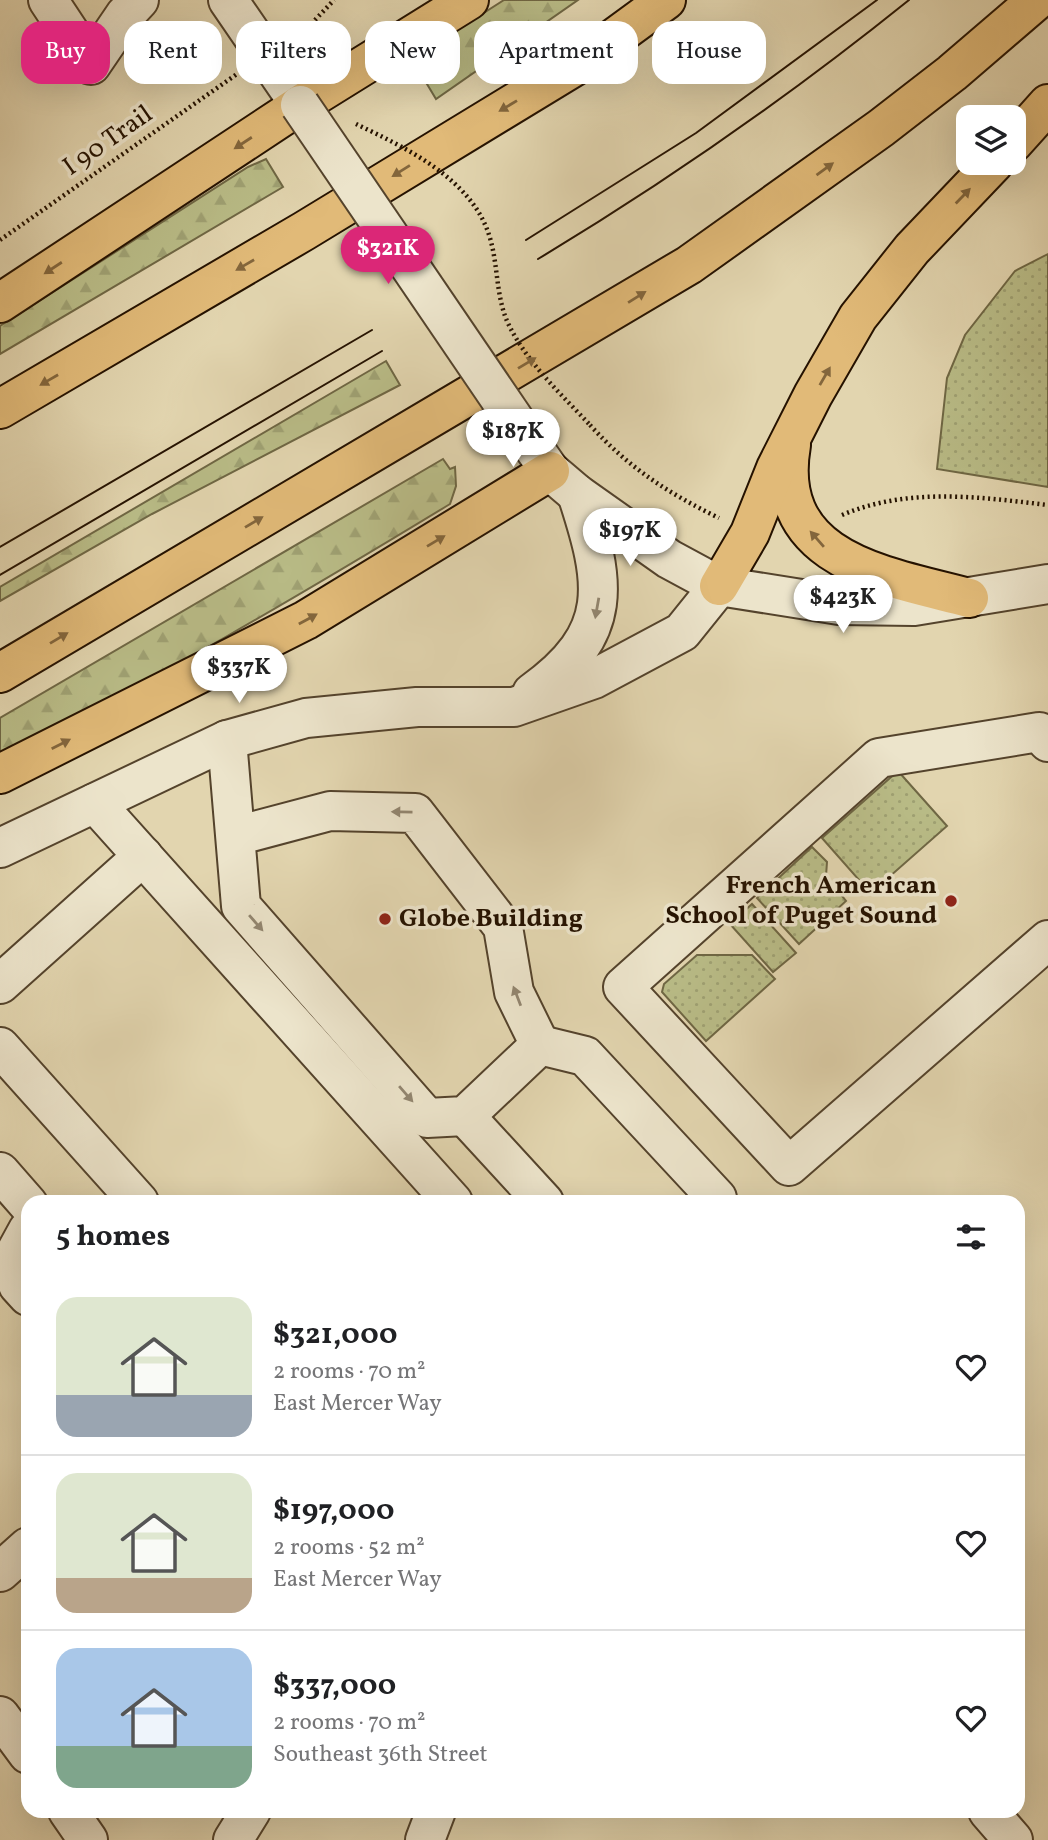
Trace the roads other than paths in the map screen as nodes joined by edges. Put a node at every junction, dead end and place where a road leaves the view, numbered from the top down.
1 (48, 0) edge
2 (139, 0) edge
3 (229, 0) edge
4 (469, 0) edge
5 (666, 0) edge
6 (1037, 0) edge
7 (1048, 104) edge
8 (300, 105) junction
9 (1026, 129) edge
10 (983, 175) edge
11 (0, 303) edge
12 (0, 409) edge
13 (792, 436) junction
14 (563, 483) junction
15 (1048, 583) edge
16 (719, 586) junction
17 (969, 598) junction
18 (0, 673) edge
19 (514, 707) junction
20 (227, 740) junction
21 (1048, 742) edge
22 (0, 774) edge
23 (95, 803) junction
24 (236, 836) junction
25 (0, 848) edge
26 (143, 856) junction
27 (1048, 940) edge
28 (0, 984) edge
29 (540, 1045) junction
30 (0, 1047) edge
31 (465, 1116) junction
32 (0, 1172) edge
33 (21, 1195) edge
34 (133, 1195) edge
35 (447, 1195) edge
36 (538, 1195) edge
37 (714, 1195) edge
38 (21, 1244) edge
39 (21, 1288) edge
40 (21, 1553) edge
41 (0, 1572) edge
42 (0, 1716) edge
43 (21, 1744) edge
44 (247, 1818) edge
45 (433, 1818) edge
46 (994, 1818) edge
47 (233, 1840) edge
48 (425, 1840) edge
49 (1013, 1840) edge

1 - 2 street
3 - 8 street
4 - 8 highway
5 -> 12 highway
18 -> 6 highway
7 - 9 highway
8 -> 11 highway
8 - 14 street, bridge
13 -> 10 highway
13 - 16 highway
17 -> 13 highway
14 - 16 street
14 -> 19 street
22 -> 14 highway
15 - 17 street
16 - 17 street
16 - 19 street
19 - 20 street
20 - 23 street
20 - 24 street
21 - 27 street
23 - 25 street
23 - 26 street
29 -> 24 street
24 -> 31 street
26 - 28 street
26 - 35 street
29 - 31 street
29 - 37 street
30 - 34 street
31 - 36 street
32 - 33 street
38 - 39 street
40 - 41 street
42 - 43 street
44 - 47 street
45 - 48 street
46 - 49 street

